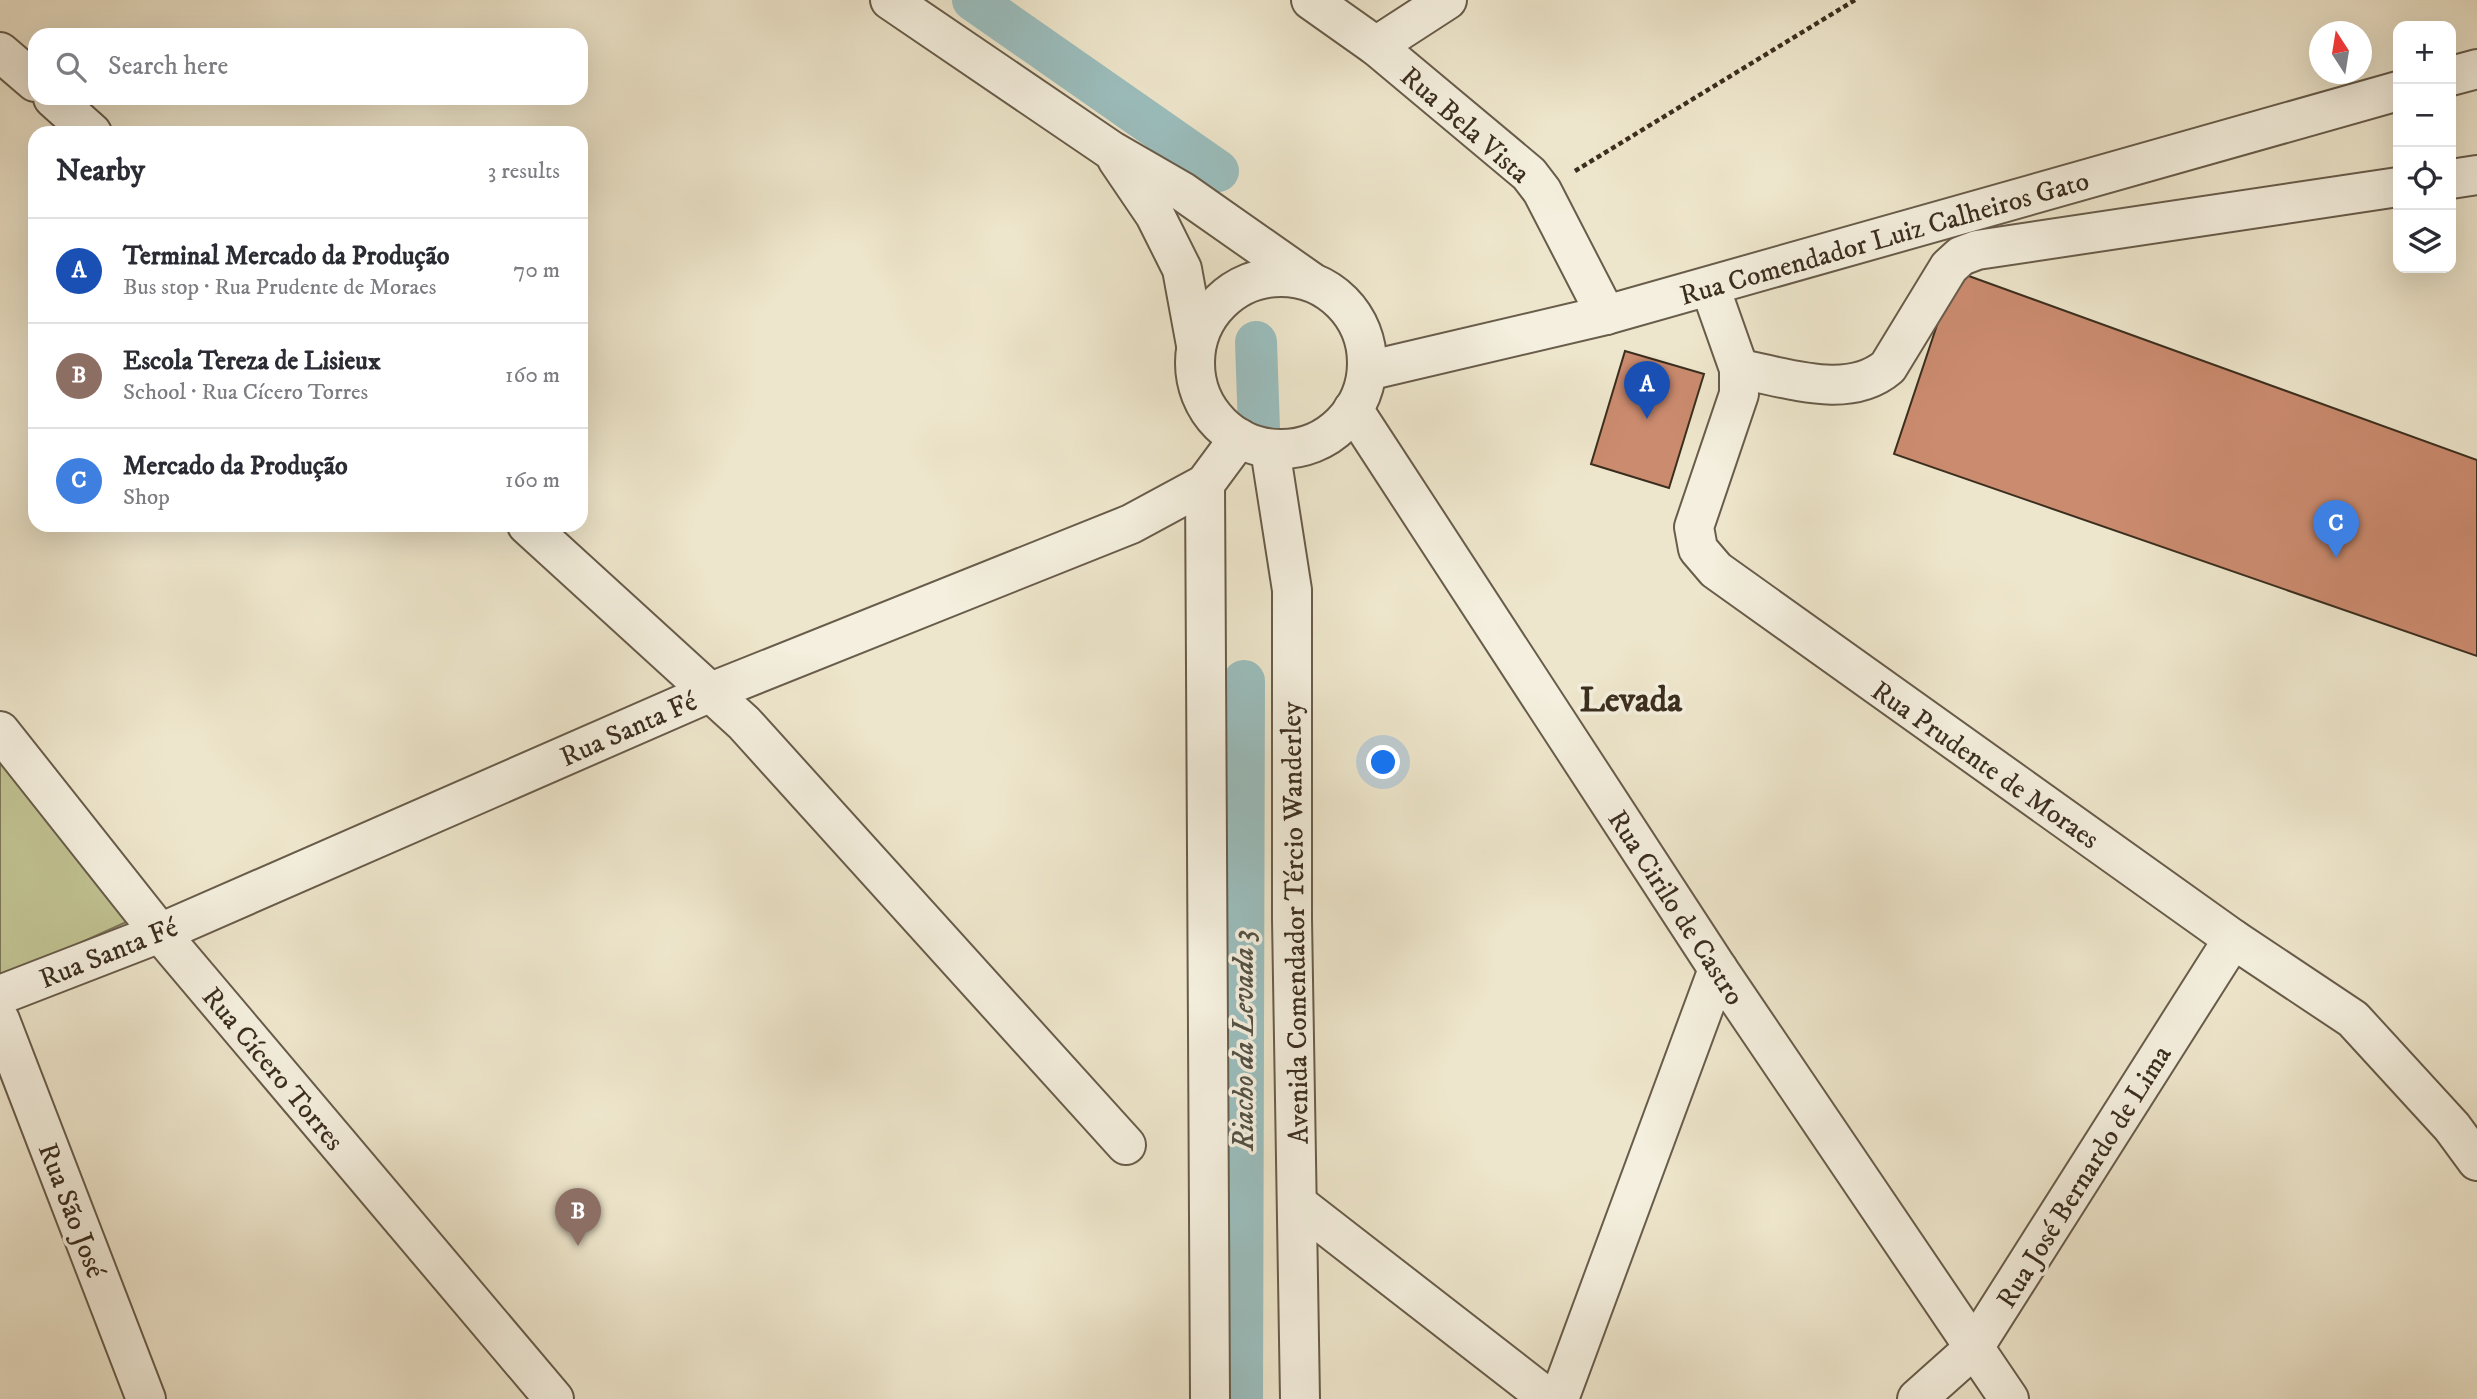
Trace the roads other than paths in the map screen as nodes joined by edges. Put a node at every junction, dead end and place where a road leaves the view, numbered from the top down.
1 (890, 0) edge
2 (1311, 0) edge
3 (1447, 0) edge
4 (1376, 46) junction
5 (0, 52) edge
6 (2477, 69) edge
7 (2456, 75) edge
8 (28, 76) edge
9 (2393, 92) edge
10 (61, 105) edge
11 (84, 126) edge
12 (1112, 151) junction
13 (2477, 175) edge
14 (2456, 178) edge
15 (2393, 188) edge
16 (1312, 282) junction
17 (1710, 287) junction
18 (1606, 315) junction
19 (1196, 345) junction
20 (1739, 369) junction
21 (1367, 371) junction
22 (1353, 409) junction
23 (1254, 444) junction
24 (1205, 484) junction
25 (535, 532) edge
26 (711, 692) junction
27 (0, 731) edge
28 (160, 933) junction
29 (2233, 939) junction
30 (1718, 969) junction
31 (0, 995) edge
32 (0, 1020) edge
33 (1126, 1144) dead end
34 (2477, 1161) edge
35 (1298, 1204) junction
36 (1973, 1349) junction
37 (146, 1399) edge
38 (554, 1399) edge
39 (1210, 1399) edge
40 (1300, 1399) edge
41 (1549, 1399) edge
42 (1559, 1399) edge
43 (1917, 1399) edge
44 (2009, 1399) edge

1 - 12 street
2 - 4 street, Rua Bela Vista
3 - 4 street
4 - 18 street, Rua Bela Vista
5 - 8 street
6 - 7 street
9 - 17 street, Rua Comendador Luiz Calheiros Gato
10 - 11 street
12 - 16 street
12 - 19 street
13 - 14 street
15 - 20 street
16 - 19 street
16 - 21 street
17 - 18 street, Rua Comendador Luiz Calheiros Gato
17 - 20 street, Rua Prudente de Moraes
18 - 21 street, Rua Comendador Luiz Calheiros Gato
19 - 23 street
20 - 29 street, Rua Prudente de Moraes
21 - 22 street
22 - 23 street
22 - 30 street, Rua Cirilo de Castro
23 - 24 street, Rua Santa Fé
23 - 35 street, Avenida Comendador Tércio Wanderley
24 - 26 street, Rua Santa Fé
24 - 39 street
25 - 26 street
26 - 28 street, Rua Santa Fé
26 - 33 street
27 - 28 street, Rua Cícero Torres
28 - 31 street, Rua Santa Fé
28 - 38 street, Rua Cícero Torres
29 - 34 street, Rua Prudente de Moraes
29 - 36 street, Rua José Bernardo de Lima
30 - 36 street, Rua Cirilo de Castro
30 - 42 street
32 - 37 street, Rua São José
35 - 40 street, Avenida Comendador Tércio Wanderley
35 - 41 street
36 - 43 street, Rua José Bernardo de Lima
36 - 44 street, Rua Cirilo de Castro

